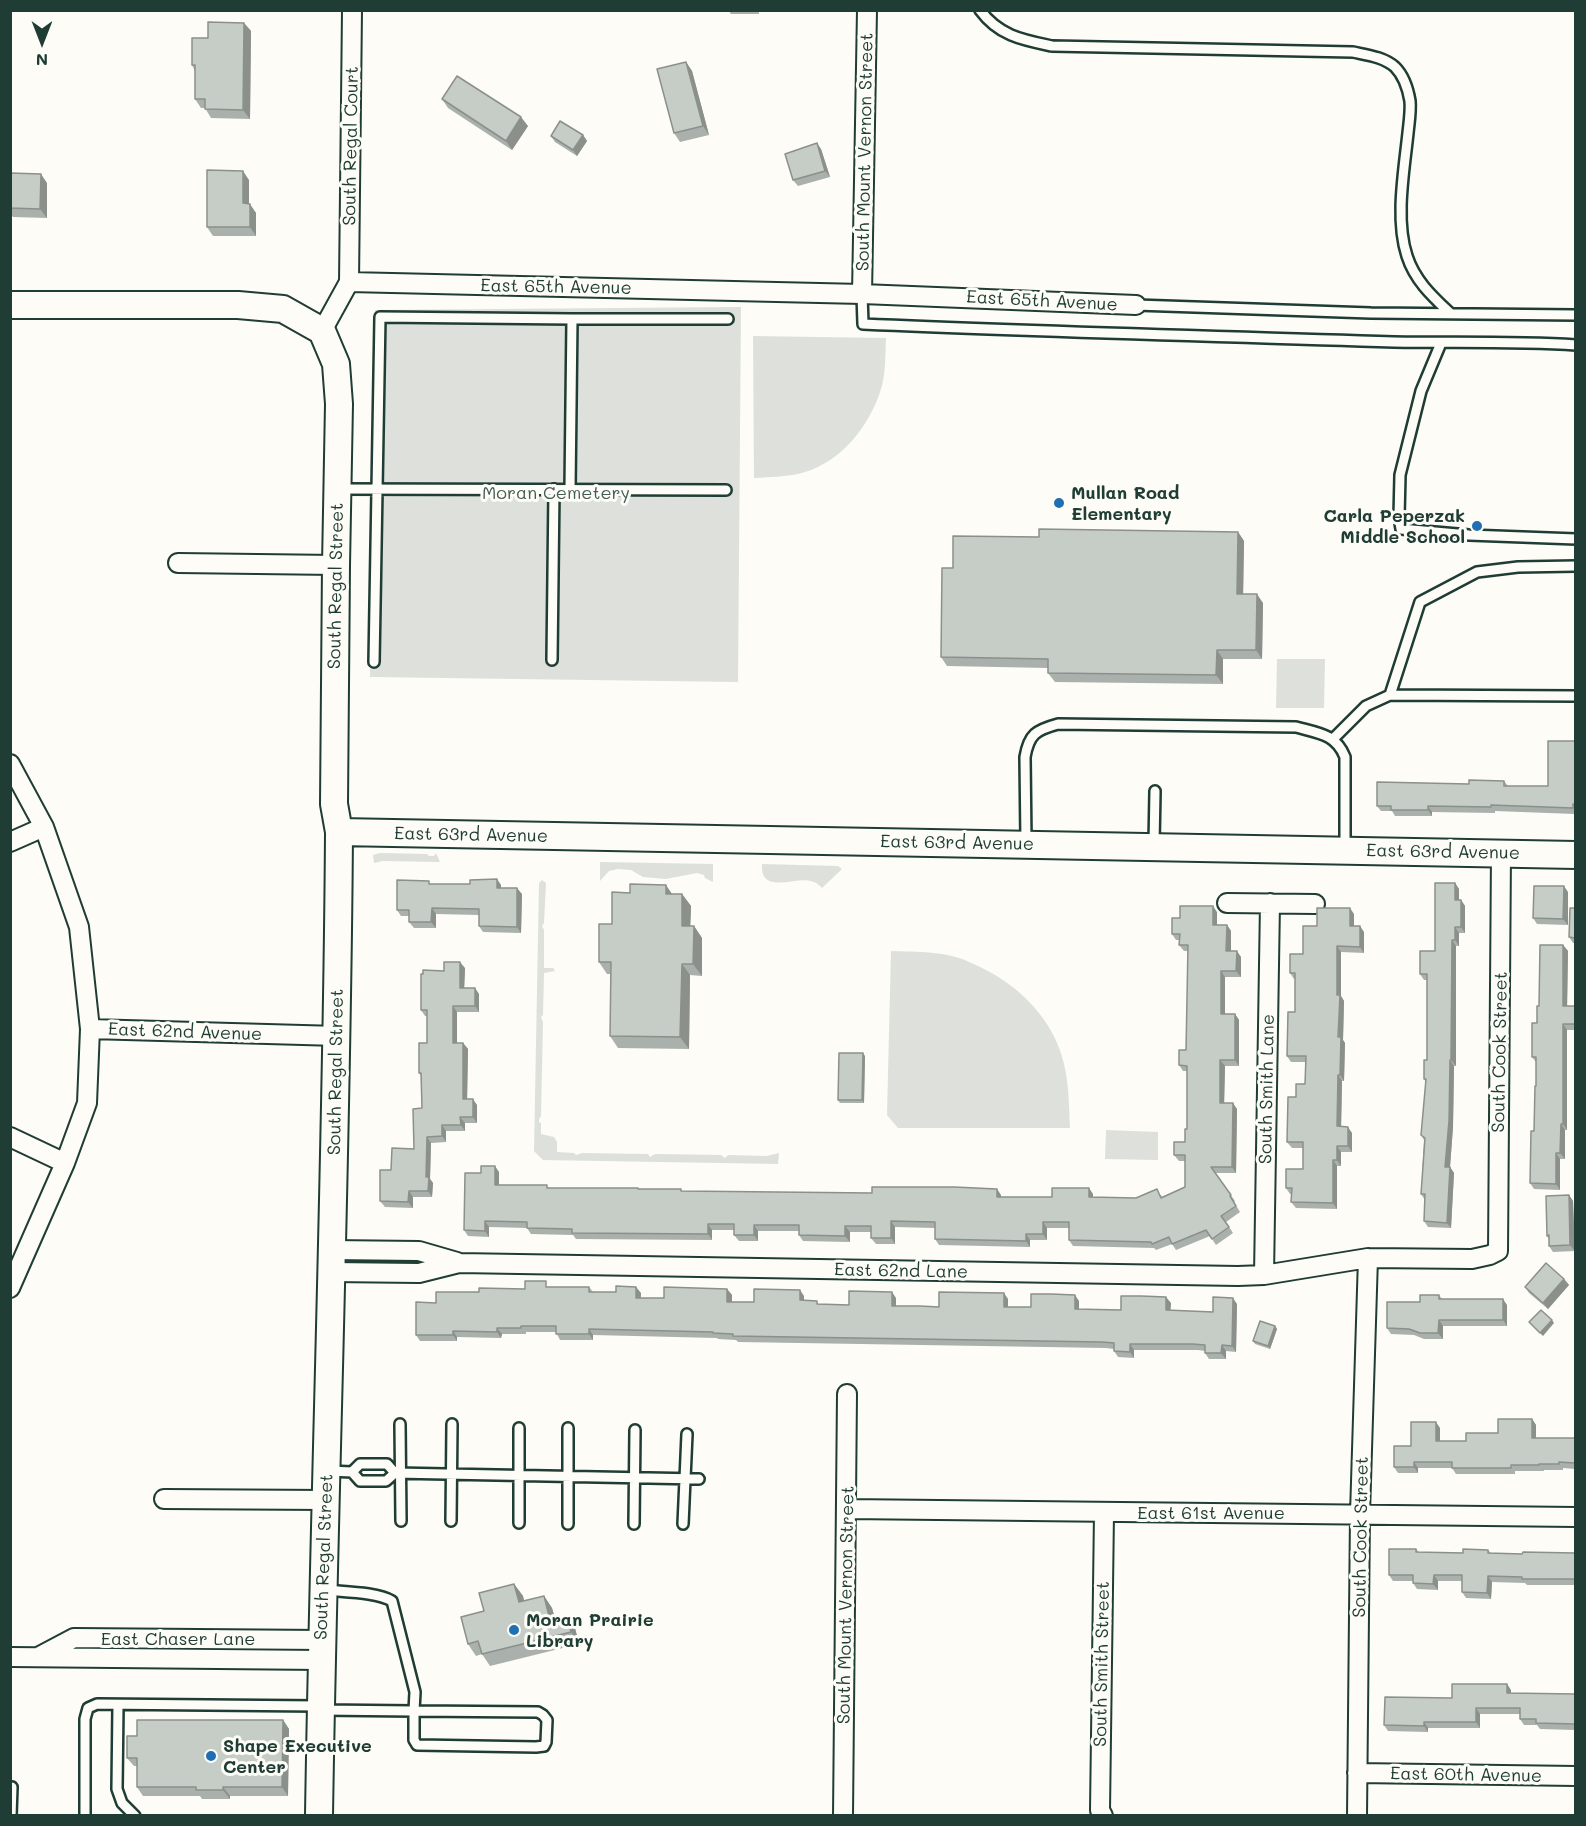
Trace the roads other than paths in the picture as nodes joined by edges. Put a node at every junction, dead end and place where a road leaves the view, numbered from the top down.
1 (352, 10) edge
2 (867, 10) edge
3 (980, 10) edge
4 (349, 282) junction
5 (862, 294) junction
6 (10, 305) edge
7 (1136, 305) joint
8 (1451, 314) junction
9 (1575, 315) edge
10 (572, 319) junction
11 (728, 319) dead end
12 (322, 331) junction
13 (1441, 343) junction
14 (1575, 345) edge
15 (337, 489) junction
16 (377, 489) junction
17 (554, 489) junction
18 (570, 489) junction
19 (726, 490) dead end
20 (1575, 539) edge
21 (178, 563) dead end
22 (336, 565) junction
23 (1575, 566) edge
24 (552, 660) dead end
25 (374, 662) dead end
26 (1390, 695) junction
27 (1575, 696) edge
28 (1333, 739) junction
29 (10, 764) edge
30 (1155, 791) dead end
31 (44, 827) junction
32 (339, 832) junction
33 (10, 842) edge
34 (1026, 844) junction
35 (1154, 847) junction
36 (1345, 850) junction
37 (1501, 853) junction
38 (1575, 855) edge
39 (1227, 903) dead end
40 (1270, 903) junction
41 (1315, 904) dead end
42 (90, 1029) junction
43 (338, 1036) junction
44 (10, 1137) edge
45 (65, 1163) junction
46 (1368, 1258) junction
47 (331, 1261) junction
48 (459, 1263) junction
49 (1264, 1275) junction
50 (10, 1288) edge
51 (847, 1394) dead end
52 (400, 1424) dead end
53 (452, 1424) dead end
54 (519, 1428) dead end
55 (568, 1428) dead end
56 (635, 1430) dead end
57 (687, 1434) dead end
58 (326, 1471) junction
59 (352, 1472) junction
60 (398, 1473) junction
61 (452, 1474) junction
62 (520, 1476) junction
63 (568, 1477) junction
64 (634, 1478) junction
65 (685, 1479) junction
66 (699, 1479) dead end
67 (164, 1499) dead end
68 (326, 1500) junction
69 (847, 1509) junction
70 (1104, 1512) junction
71 (1360, 1514) junction
72 (1575, 1517) edge
73 (401, 1521) dead end
74 (451, 1521) dead end
75 (519, 1523) dead end
76 (568, 1524) dead end
77 (634, 1524) dead end
78 (683, 1524) dead end
79 (323, 1590) junction
80 (322, 1650) junction
81 (10, 1657) edge
82 (118, 1705) junction
83 (321, 1708) junction
84 (414, 1711) junction
85 (1357, 1773) junction
86 (1575, 1776) edge
87 (12, 1787) edge
88 (11, 1815) edge
89 (85, 1815) edge
90 (135, 1815) edge
91 (319, 1815) edge
92 (843, 1815) edge
93 (1103, 1815) edge
94 (1356, 1815) edge

1 - 4 street, South Regal Court
2 - 5 street, South Mount Vernon Street
3 - 8 lane
4 - 5 street, East 65th Avenue
4 - 12 street
5 - 7 street, East 65th Avenue
5 - 13 lane
6 - 12 street
7 - 8 lane
8 - 9 lane
10 - 11 lane
10 - 16 lane
10 - 18 lane
12 - 15 street, South Regal Street
13 - 14 lane
13 - 20 lane
15 - 16 lane
15 - 22 street, South Regal Street
16 - 17 lane
16 - 25 lane
17 - 18 lane
17 - 24 lane
18 - 19 lane
21 - 22 street
22 - 32 street, South Regal Street
23 - 26 lane
26 - 27 lane
26 - 28 lane
28 - 34 lane
28 - 36 lane
29 - 31 street
30 - 35 lane
31 - 33 street
31 - 42 street
32 - 34 street, East 63rd Avenue
32 - 43 street, South Regal Street
34 - 35 street, East 63rd Avenue
35 - 36 street, East 63rd Avenue
36 - 37 street, East 63rd Avenue
37 - 38 street, East 63rd Avenue
37 - 46 street, South Cook Street
39 - 40 street
40 - 41 street
40 - 49 street, South Smith Lane
42 - 43 street, East 62nd Avenue
42 - 45 street, East 62nd Avenue
43 - 47 street, South Regal Street
44 - 45 street
45 - 50 street, East 62nd Avenue
46 - 49 street, East 62nd Lane
46 - 71 street, South Cook Street
47 - 48 street, East 62nd Lane
47 - 48 street, East 62nd Lane
47 - 58 street, South Regal Street
48 - 49 street, East 62nd Lane
51 - 69 street, South Mount Vernon Street
52 - 60 lane
53 - 61 lane
54 - 62 lane
55 - 63 lane
56 - 64 lane
57 - 65 lane
58 - 59 lane
58 - 68 street, South Regal Street
59 - 60 lane
59 - 60 lane
60 - 61 lane
60 - 73 lane
61 - 62 lane
61 - 74 lane
62 - 63 lane
62 - 75 lane
63 - 64 lane
63 - 76 lane
64 - 65 lane
64 - 77 lane
65 - 66 lane
65 - 78 lane
67 - 68 street
68 - 79 street, South Regal Street
69 - 70 street, East 61st Avenue
69 - 92 street, South Mount Vernon Street
70 - 71 street, East 61st Avenue
70 - 93 street, South Smith Street
71 - 72 street, East 61st Avenue
71 - 85 street, South Cook Street
79 - 80 street, South Regal Street
79 - 84 lane
80 - 81 street, East Chaser Lane
80 - 83 street, South Regal Street
82 - 83 lane
82 - 89 lane
82 - 90 lane
83 - 84 lane
83 - 91 street, South Regal Street
84 - 84 lane
85 - 86 street, East 60th Avenue
85 - 94 street, South Cook Street
87 - 88 lane

